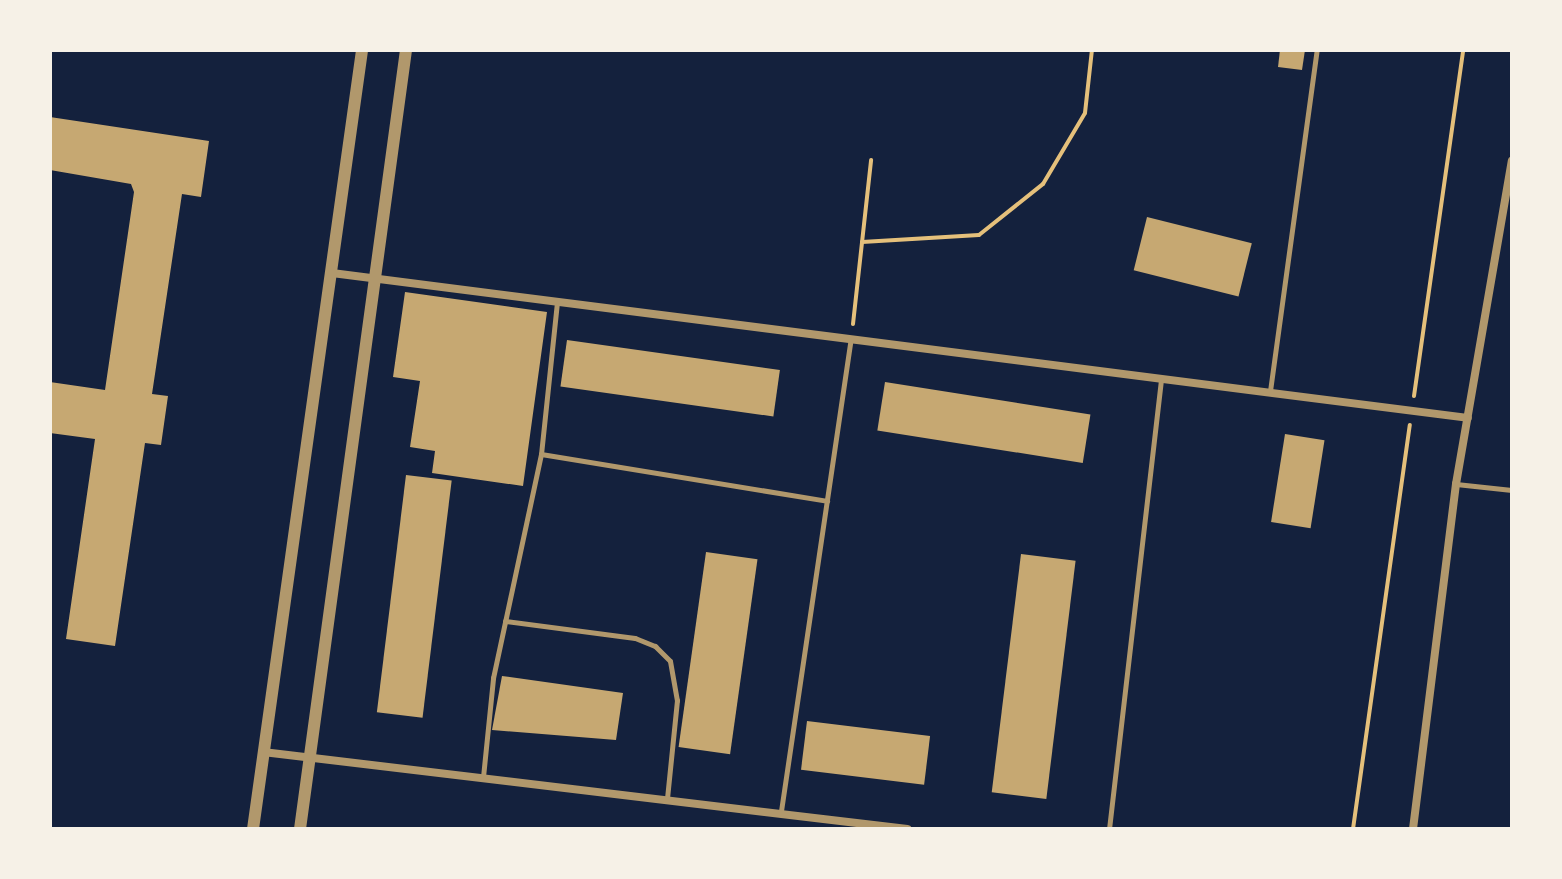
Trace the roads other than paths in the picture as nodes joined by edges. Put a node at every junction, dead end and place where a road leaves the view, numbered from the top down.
1 (362, 50) edge
2 (406, 50) edge
3 (1317, 50) edge
4 (1512, 161) edge
5 (332, 273) junction
6 (377, 278) junction
7 (557, 301) junction
8 (851, 338) junction
9 (1161, 377) junction
10 (1270, 391) junction
11 (1468, 418) junction
12 (541, 454) junction
13 (1456, 484) junction
14 (1512, 490) edge
15 (827, 501) junction
16 (505, 621) junction
17 (263, 752) junction
18 (310, 758) junction
19 (483, 777) junction
20 (667, 798) junction
21 (781, 811) junction
22 (253, 829) edge
23 (300, 829) edge
24 (907, 829) edge
25 (1109, 829) edge
26 (1413, 829) edge

1 - 5 street
2 - 6 street
3 - 10 lane
4 - 11 street
5 - 6 street
5 - 17 street
6 - 7 street
6 - 18 street
7 - 8 street
7 - 12 lane
8 - 9 street
8 - 15 lane
9 - 10 street
9 - 25 lane
10 - 11 street
11 - 13 street
12 - 15 lane
12 - 16 lane
13 - 14 lane
13 - 26 street
15 - 21 lane
16 - 19 lane
16 - 20 lane
17 - 18 street
17 - 22 street
18 - 19 street
18 - 23 street
19 - 20 street
20 - 21 street
21 - 24 street

